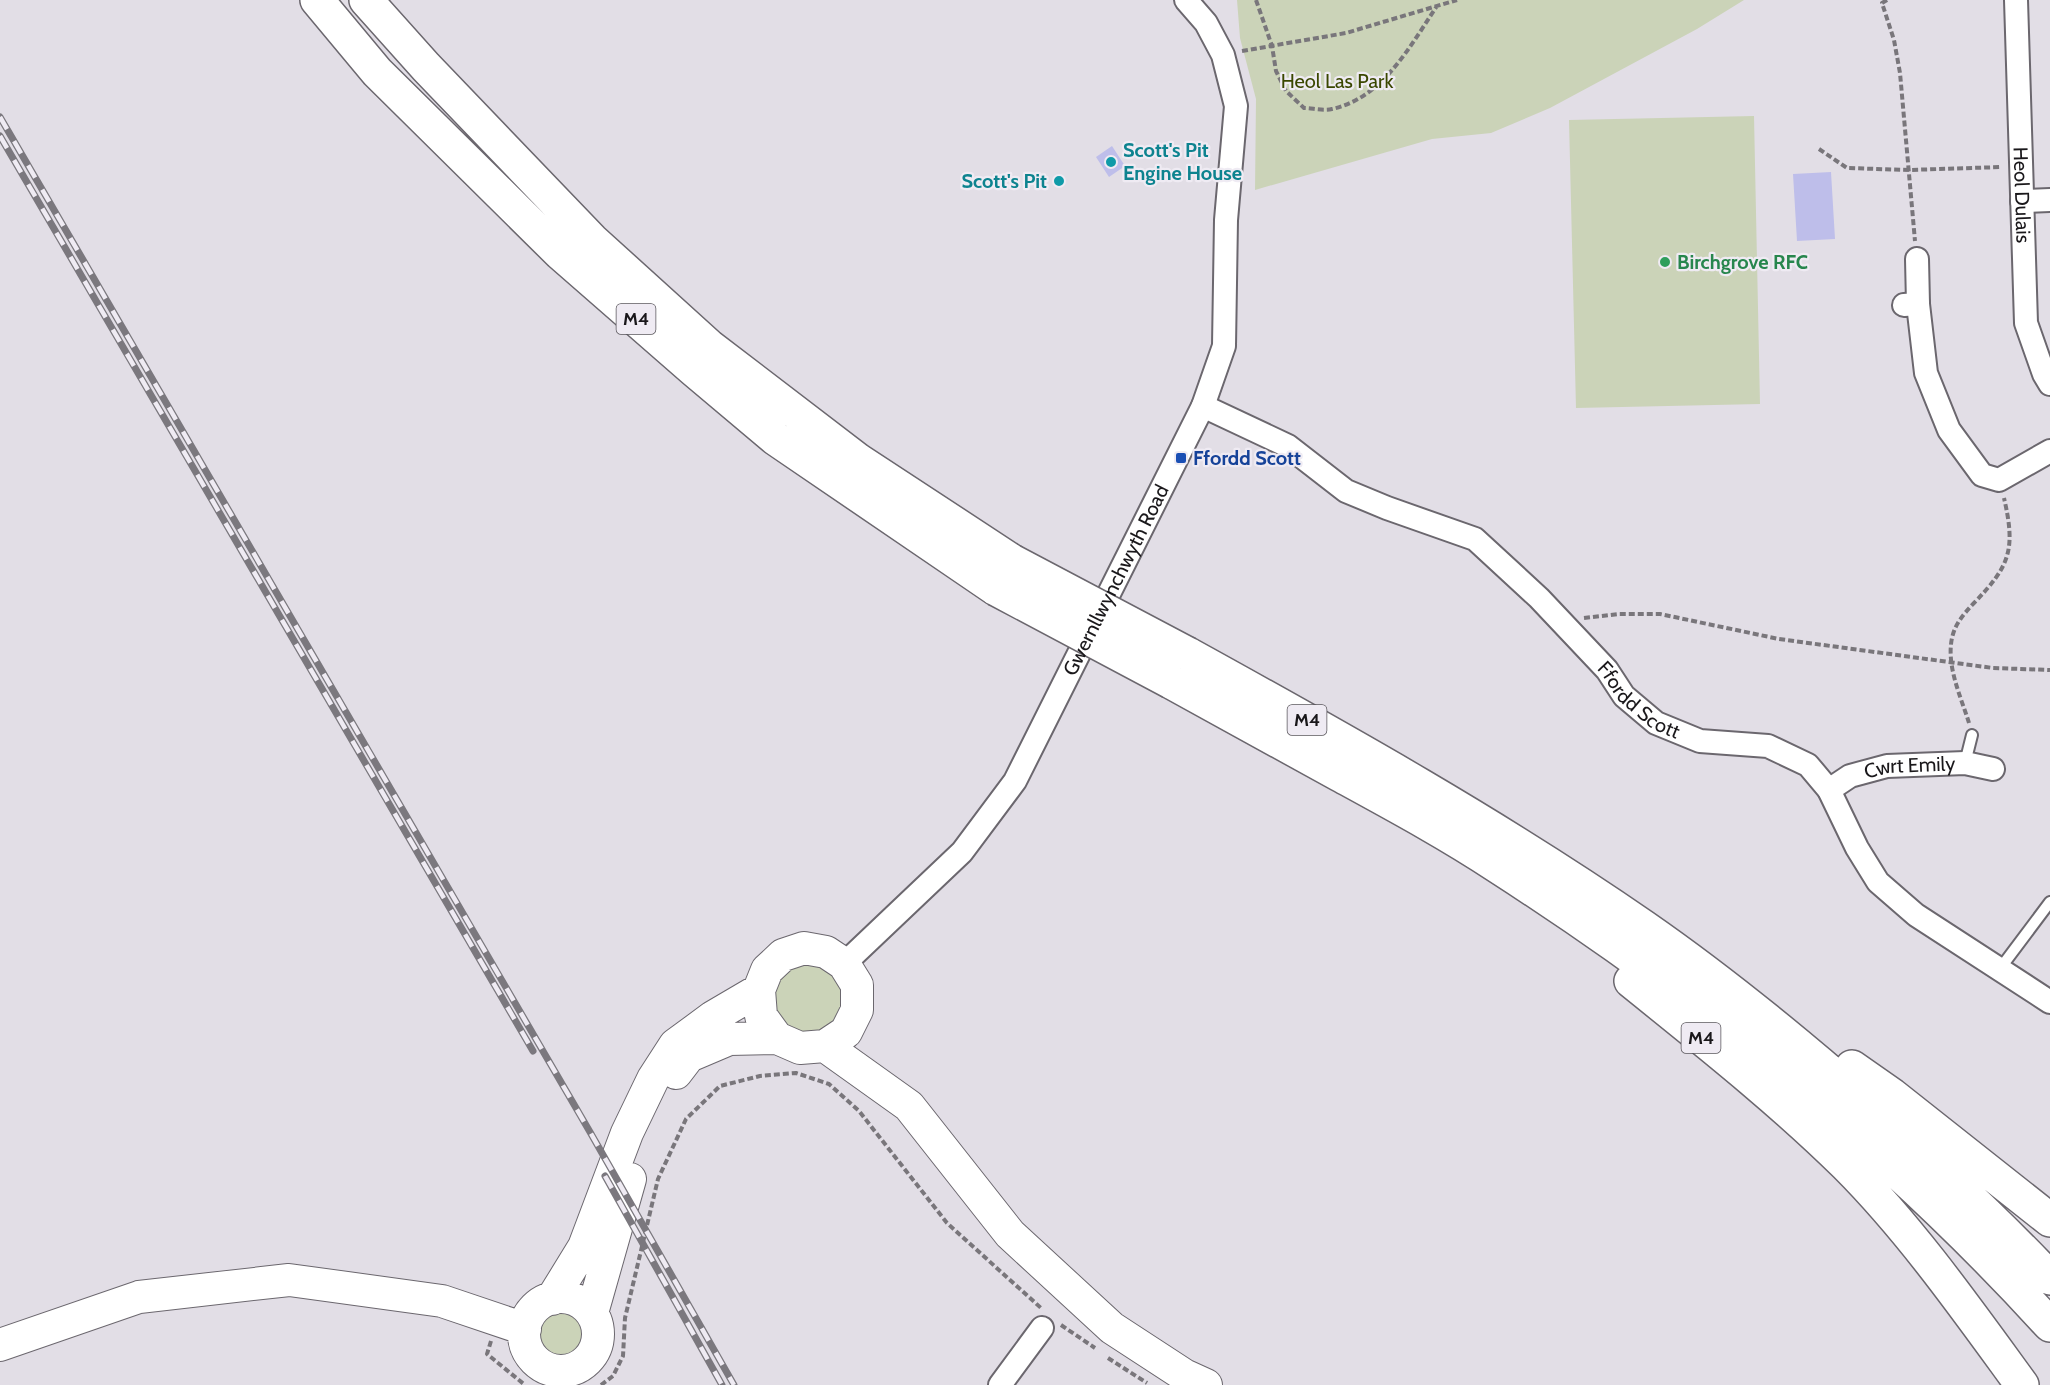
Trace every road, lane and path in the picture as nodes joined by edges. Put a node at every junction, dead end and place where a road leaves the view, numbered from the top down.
1 (317, 0) edge
2 (366, 0) edge
3 (1186, 0) edge
4 (1256, 0) edge
5 (1457, 0) edge
6 (1887, 0) edge
7 (2016, 0) edge
8 (1437, 6) junction
9 (1272, 46) junction
10 (1223, 55) junction
11 (1819, 149) dead end
12 (2021, 166) junction
13 (1909, 170) junction
14 (2050, 200) edge
15 (2022, 201) junction
16 (1917, 259) joint
17 (2050, 384) edge
18 (1203, 406) junction
19 (2050, 451) edge
20 (2000, 480) junction
21 (1577, 624) junction
22 (1951, 662) junction
23 (2050, 670) edge
24 (1972, 735) joint
25 (1314, 761) junction
26 (1965, 763) junction
27 (1993, 769) dead end
28 (1829, 790) junction
29 (2050, 902) edge
30 (844, 963) junction
31 (2000, 970) junction
32 (1712, 976) junction
33 (759, 990) junction
34 (2050, 1002) edge
35 (777, 1038) junction
36 (825, 1046) junction
37 (2050, 1220) edge
38 (2050, 1278) edge
39 (552, 1299) junction
40 (592, 1313) junction
41 (2050, 1325) edge
42 (1041, 1328) joint
43 (525, 1329) junction
44 (0, 1345) edge
45 (602, 1385) edge
46 (1000, 1385) edge
47 (1206, 1385) edge
48 (2022, 1385) edge

1 - 25 highway, M4, bridge
2 - 32 highway, M4, bridge
3 - 10 street, Gwernllwynchwyth Road
4 - 9 path
5 - 8 path
6 - 13 path
7 - 12 street, Heol Dulais
8 - 9 path
8 - 9 path
9 - 10 path
10 - 18 street, Gwernllwynchwyth Road
11 - 13 path
12 - 13 path
12 - 15 street, Heol Dulais
13 - 16 path
14 - 15 street
15 - 17 street, Heol Dulais
16 - 20 street
18 - 21 street, Ffordd Scott
18 - 30 street, Gwernllwynchwyth Road
19 - 20 street
20 - 22 path
21 - 22 path
21 - 28 street, Ffordd Scott
22 - 23 path
22 - 24 path
24 - 26 lane
25 - 41 highway, M4
25 - 48 highway, M4
26 - 27 street, Cwrt Emily
26 - 28 street, Cwrt Emily
28 - 31 street, Ffordd Scott
29 - 31 lane
30 - 33 main road
30 - 36 main road
31 - 34 street, Ffordd Scott
32 - 37 highway, M4
32 - 38 highway, M4
33 - 35 main road
33 - 39 main road
35 - 36 main road
35 - 40 main road
36 - 47 main road
39 - 40 main road
39 - 43 main road
40 - 43 main road
42 - 45 path
42 - 46 street
43 - 44 main road

